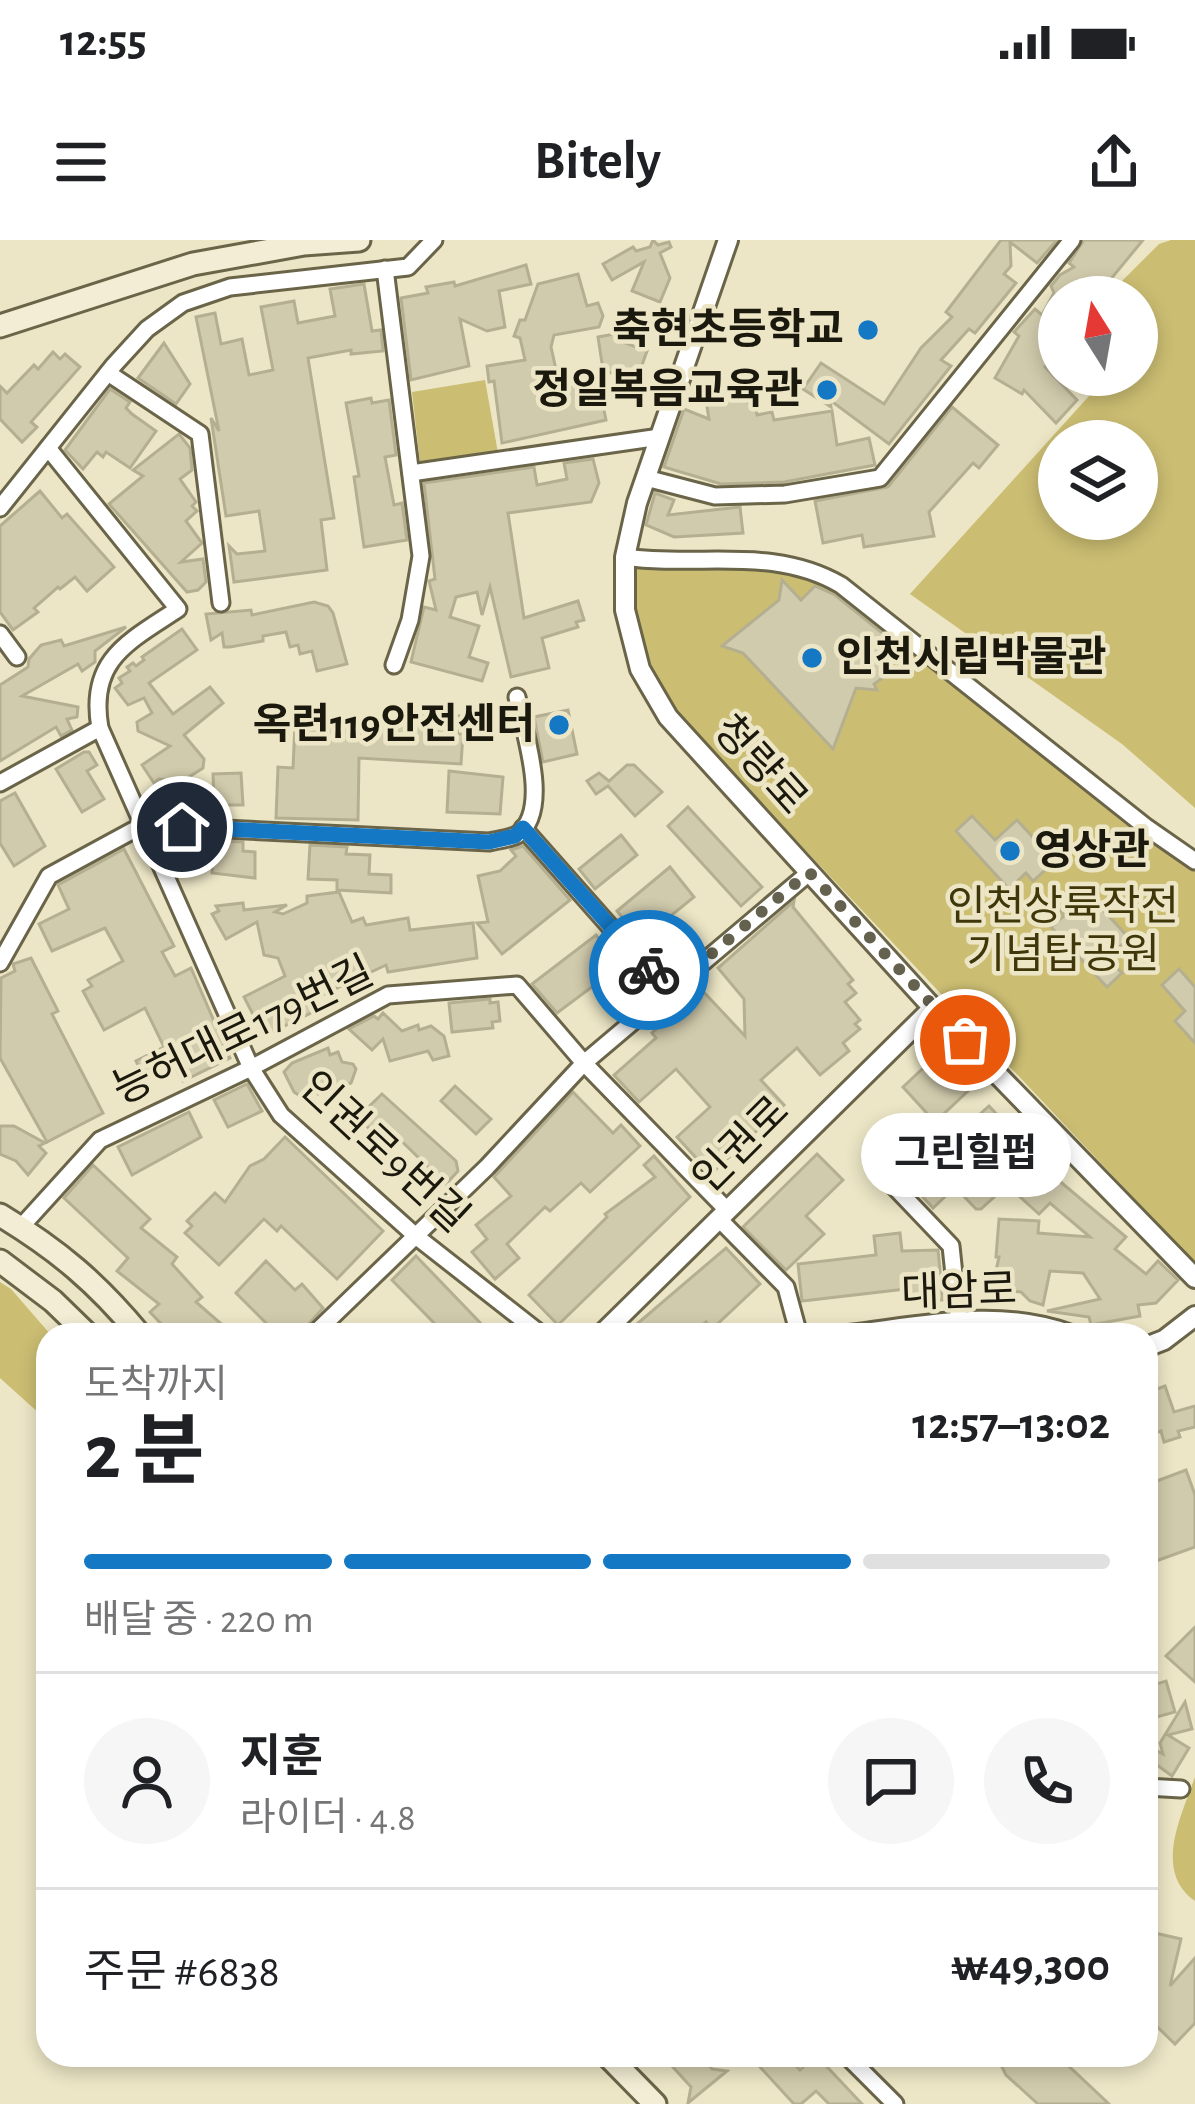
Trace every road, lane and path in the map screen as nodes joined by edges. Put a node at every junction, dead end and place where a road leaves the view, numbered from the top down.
1 (359, 240) edge
2 (434, 240) edge
3 (728, 240) edge
4 (1072, 240) edge
5 (385, 269) junction
6 (0, 326) edge
7 (108, 373) junction
8 (660, 437) junction
9 (48, 448) junction
10 (410, 472) junction
11 (646, 478) junction
12 (0, 508) edge
13 (625, 557) junction
14 (221, 603) dead end
15 (0, 634) edge
16 (17, 657) dead end
17 (394, 664) dead end
18 (517, 697) dead end
19 (100, 728) junction
20 (0, 783) edge
21 (143, 825) junction
22 (523, 828) junction
23 (1195, 861) edge
24 (809, 872) junction
25 (0, 962) edge
26 (667, 991) junction
27 (932, 1008) junction
28 (584, 1063) junction
29 (251, 1068) junction
30 (888, 1180) dead end
31 (722, 1214) junction
32 (0, 1215) edge
33 (21, 1227) junction
34 (417, 1237) junction
35 (0, 1261) edge
36 (1195, 1278) edge
37 (1195, 1316) edge
38 (958, 1322) junction
39 (76, 1323) edge
40 (130, 1323) edge
41 (326, 1323) edge
42 (527, 1323) edge
43 (613, 1323) edge
44 (796, 1323) edge
45 (950, 1323) edge
46 (1031, 1323) edge
47 (1158, 1342) edge
48 (1158, 1788) edge
49 (1181, 1789) dead end
50 (620, 2067) edge
51 (858, 2067) edge
52 (655, 2104) edge
53 (896, 2104) edge

1 - 6 main road
2 - 5 street
3 - 8 street, 청량로
4 - 11 street
5 - 7 street
5 - 10 street
7 - 9 street
7 - 14 street
8 - 10 street
8 - 11 street, 청량로
9 - 12 street
9 - 19 street, 인권로9번길
10 - 17 street
11 - 13 street, 청량로
13 - 23 street
13 - 24 street, 청량로
15 - 16 street
18 - 22 street
19 - 20 street
19 - 21 street, 인권로9번길
21 - 22 street
21 - 25 street
21 - 29 street, 인권로9번길
22 - 26 street
24 - 26 street
24 - 27 street, 청량로
26 - 28 street
27 - 31 street, 인권로
27 - 36 street, 청량로
28 - 29 street, 능허대로179번길
28 - 31 street, 능허대로179번길
28 - 34 street
29 - 33 street, 능허대로179번길
29 - 34 street, 인권로9번길
30 - 38 street
31 - 43 street, 인권로
31 - 44 street, 능허대로179번길
32 - 33 main road
33 - 40 main road
34 - 41 street
34 - 42 street, 인권로9번길
35 - 39 main road
37 - 47 street
38 - 45 street, 대암로
38 - 46 street, 대암로
48 - 49 street
50 - 52 main road
51 - 53 street

